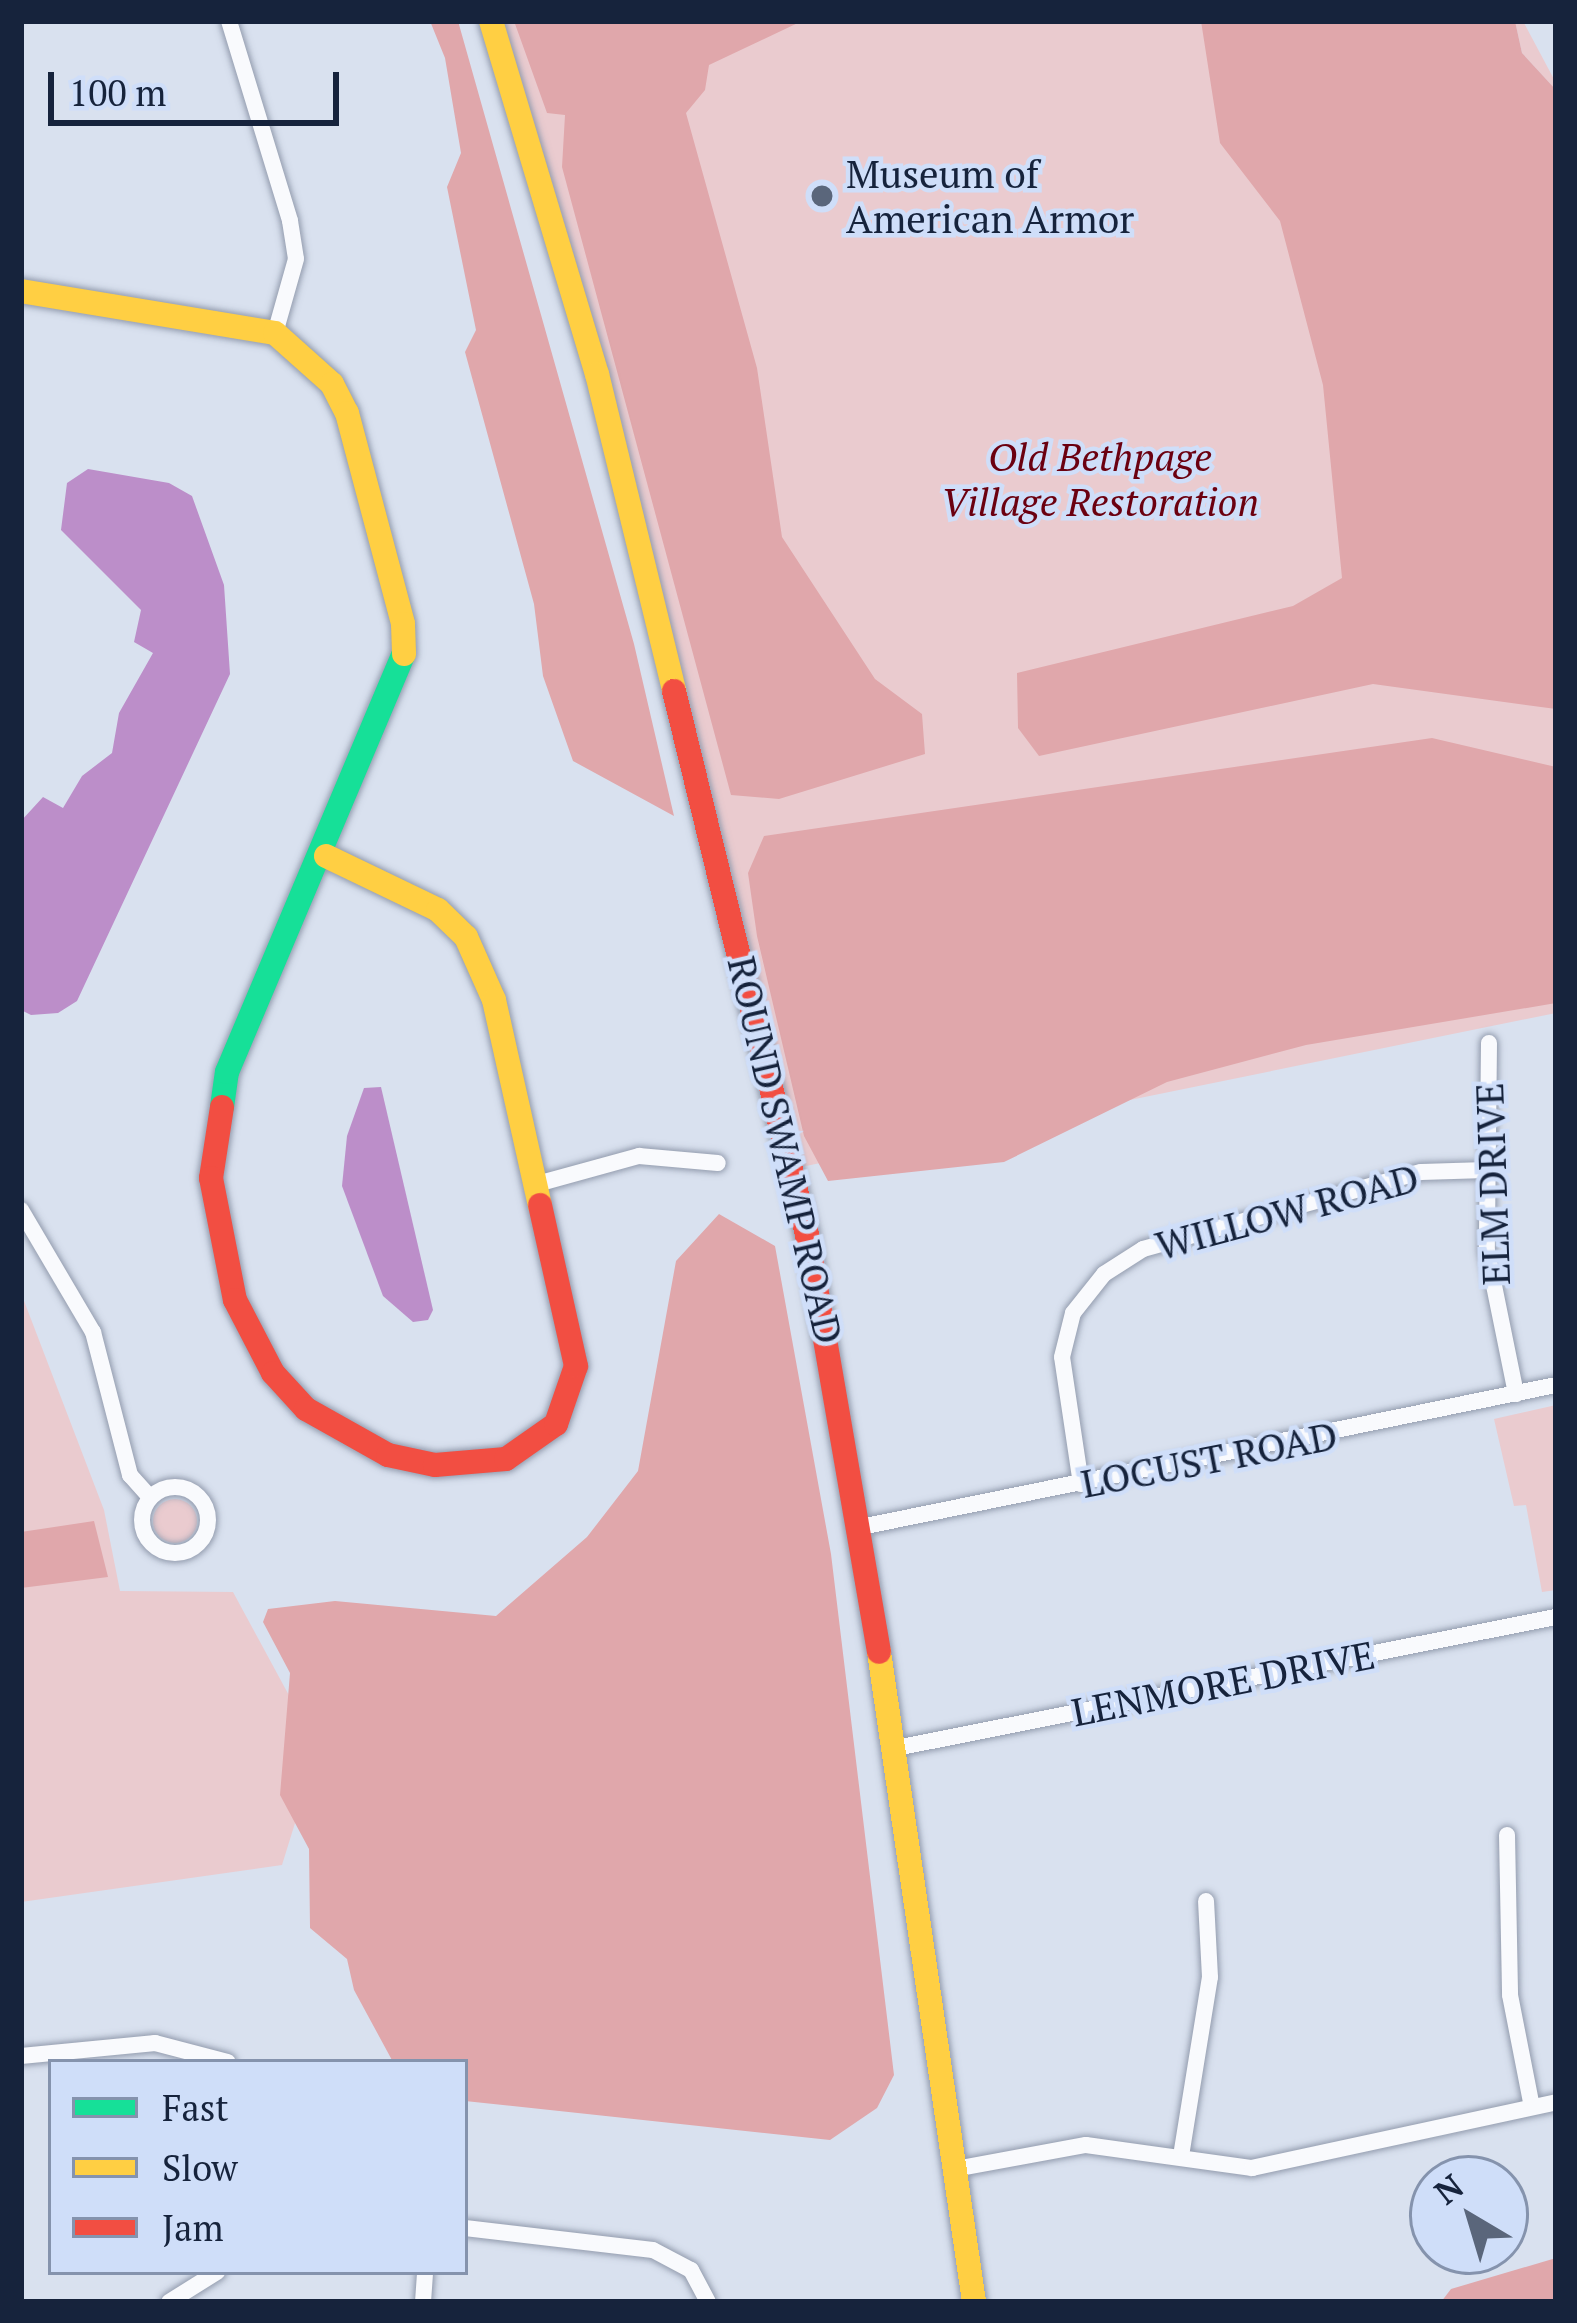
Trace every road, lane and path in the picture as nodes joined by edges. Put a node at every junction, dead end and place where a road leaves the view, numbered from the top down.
1 (229, 21) edge
2 (491, 21) edge
3 (21, 291) edge
4 (275, 332) junction
5 (326, 856) junction
6 (1489, 1043) dead end
7 (718, 1163) dead end
8 (1486, 1170) junction
9 (537, 1184) junction
10 (21, 1210) edge
11 (1556, 1384) edge
12 (1516, 1394) junction
13 (1081, 1484) junction
14 (150, 1497) junction
15 (861, 1527) junction
16 (1556, 1617) edge
17 (891, 1749) junction
18 (1507, 1835) dead end
19 (1206, 1900) dead end
20 (21, 2056) edge
21 (216, 2059) edge
22 (1556, 2102) edge
23 (1532, 2107) junction
24 (1181, 2156) junction
25 (955, 2169) junction
26 (468, 2228) edge
27 (212, 2275) edge
28 (170, 2302) edge
29 (708, 2302) edge
30 (974, 2302) edge

1 - 4 street
2 - 15 street, ROUND SWAMP ROAD
3 - 4 street
4 - 5 street
5 - 9 street
5 - 9 street
6 - 8 street, ELM DRIVE
7 - 9 street
8 - 12 street, ELM DRIVE
8 - 13 street, WILLOW ROAD
10 - 14 street
11 - 12 street, LOCUST ROAD
12 - 13 street, LOCUST ROAD
13 - 15 street, LOCUST ROAD
14 - 14 street
15 - 17 street, ROUND SWAMP ROAD
16 - 17 street, LENMORE DRIVE
17 - 25 street, ROUND SWAMP ROAD
18 - 23 street
19 - 24 street
20 - 21 street
22 - 23 street
23 - 24 street
24 - 25 street
25 - 30 street, ROUND SWAMP ROAD
26 - 29 street
27 - 28 street

